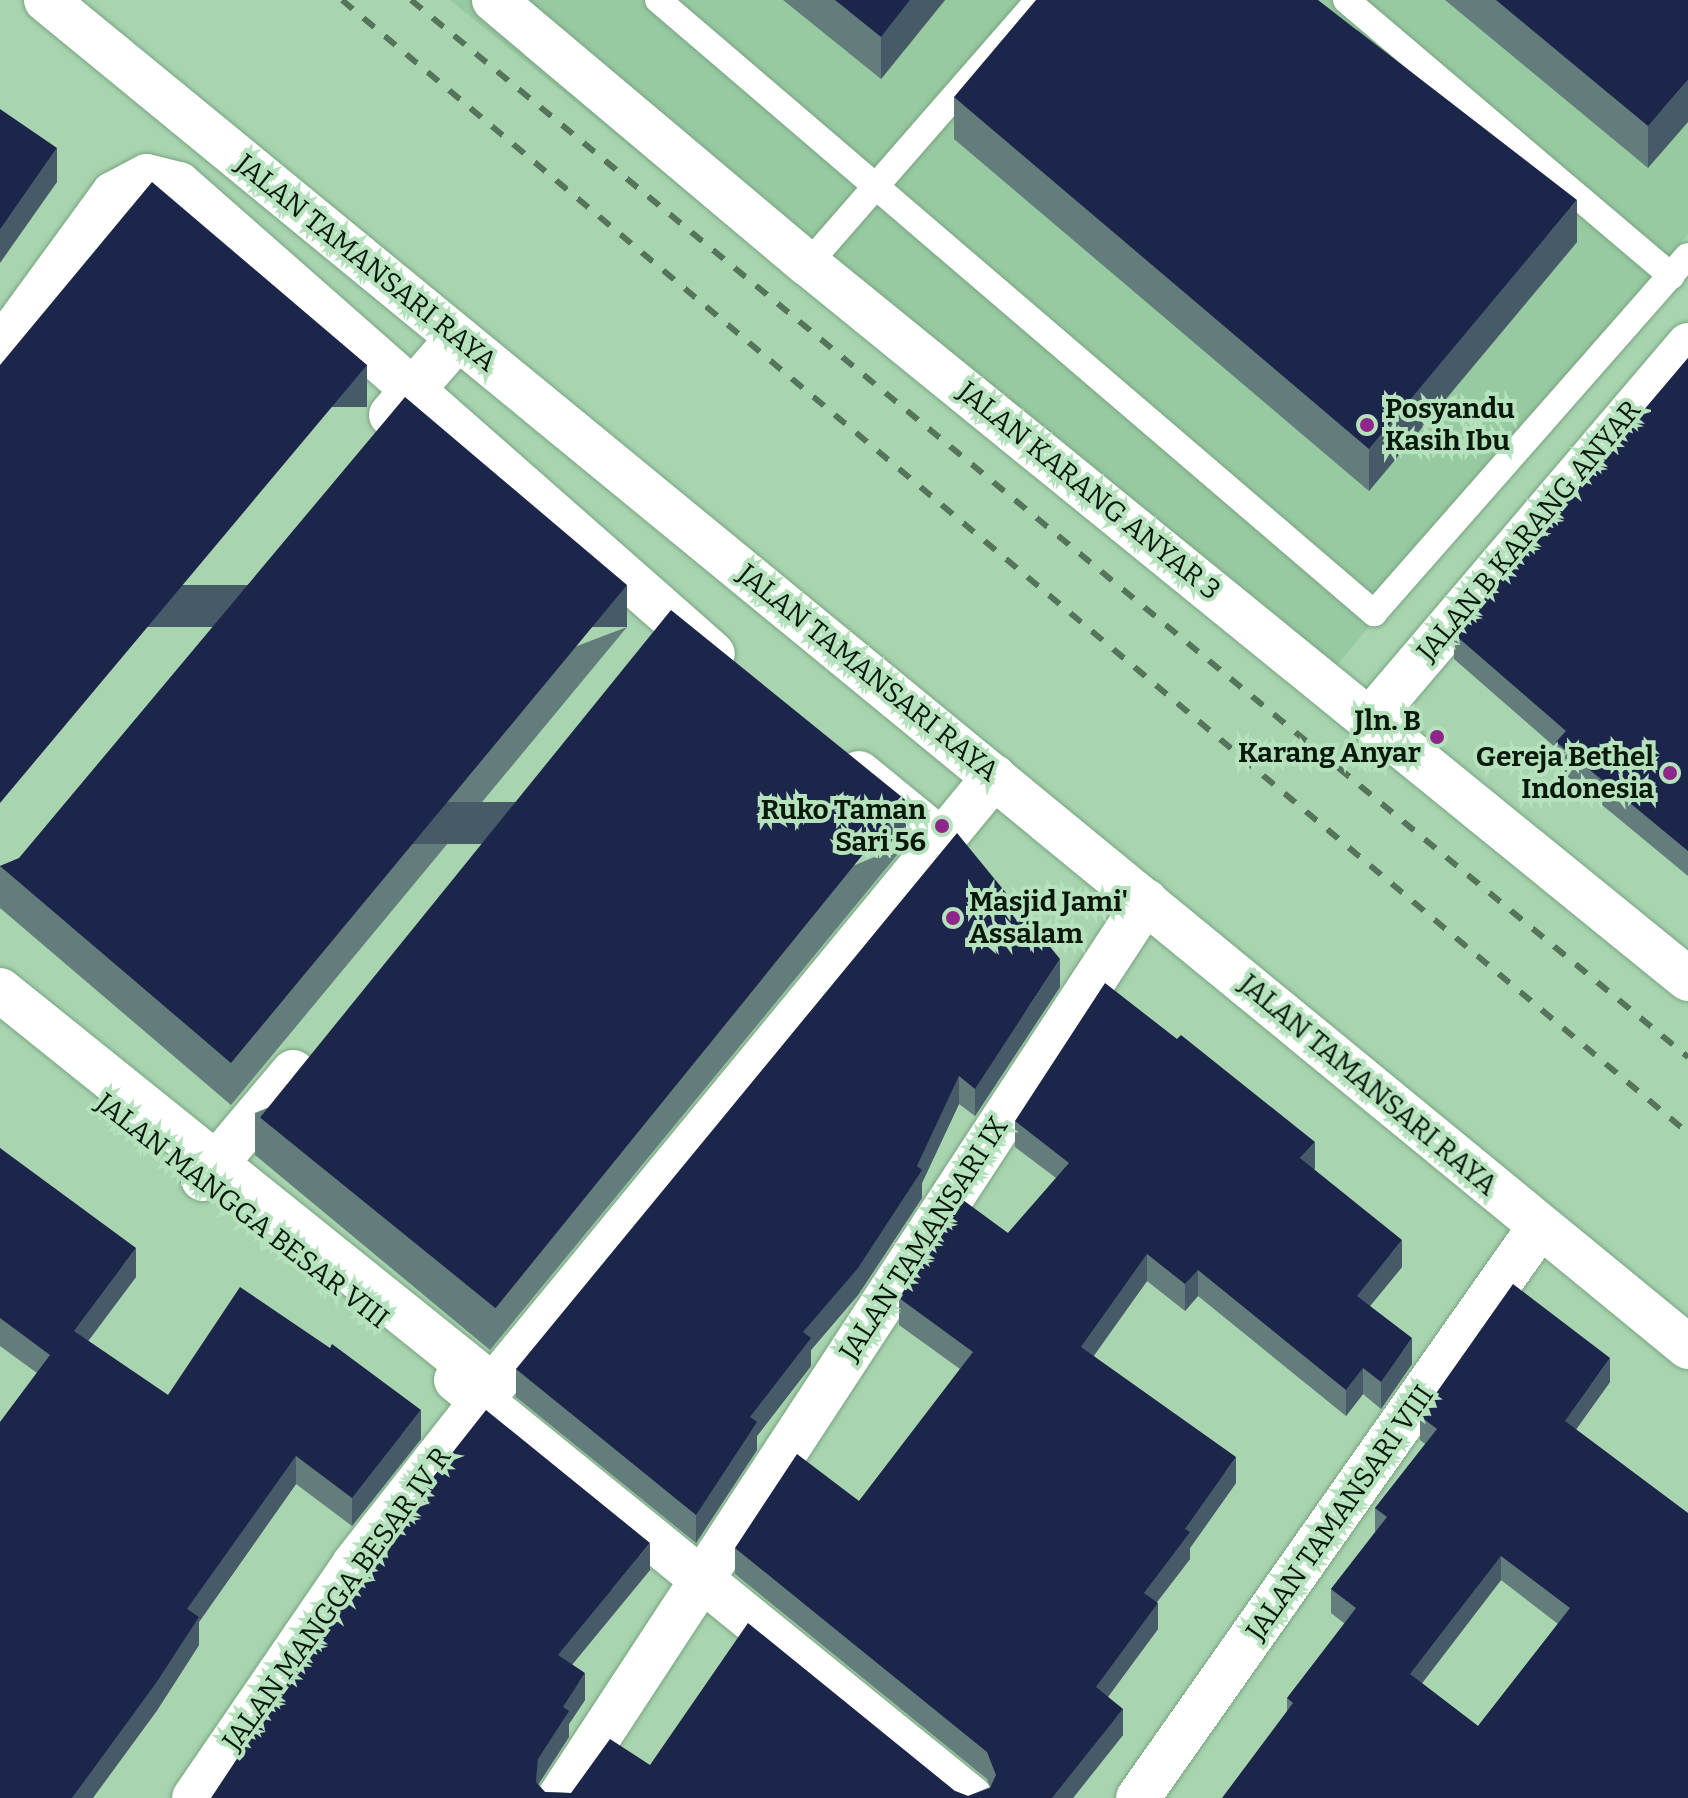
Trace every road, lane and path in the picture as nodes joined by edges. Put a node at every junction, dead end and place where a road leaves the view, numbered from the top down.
1 (46, 0) edge
2 (494, 0) edge
3 (658, 0) edge
4 (1038, 0) edge
5 (1346, 0) edge
6 (874, 187) junction
7 (808, 264) junction
8 (1680, 266) edge
9 (458, 338) junction
10 (1688, 345) edge
11 (0, 349) edge
12 (410, 391) junction
13 (360, 451) edge
14 (668, 617) junction
15 (643, 652) edge
16 (740, 675) edge
17 (1371, 718) junction
18 (823, 743) edge
19 (994, 777) junction
20 (941, 840) junction
21 (1146, 901) junction
22 (1688, 979) edge
23 (0, 990) edge
24 (0, 1024) edge
25 (320, 1040) edge
26 (211, 1170) junction
27 (1540, 1226) junction
28 (1688, 1347) edge
29 (488, 1394) junction
30 (701, 1576) junction
31 (194, 1798) edge
32 (559, 1798) edge
33 (971, 1798) edge
34 (1138, 1798) edge

1 - 9 street, JALAN TAMANSARI RAYA
2 - 7 street, JALAN KARANG ANYAR 3
3 - 6 lane
4 - 6 lane
5 - 8 lane
6 - 7 lane
6 - 8 lane
7 - 17 street, JALAN KARANG ANYAR 3
9 - 12 street
9 - 19 street, JALAN TAMANSARI RAYA
10 - 17 street, JALAN B KARANG ANYAR
11 - 12 street
12 - 13 street
12 - 14 street
14 - 15 street
14 - 16 street
17 - 22 street, JALAN KARANG ANYAR 3
18 - 20 street
19 - 20 street
19 - 21 street, JALAN TAMANSARI RAYA
20 - 29 street
21 - 27 street, JALAN TAMANSARI RAYA
21 - 30 street, JALAN TAMANSARI IX
23 - 26 street
24 - 26 street, JALAN MANGGA BESAR VIII
25 - 26 street
26 - 29 street, JALAN MANGGA BESAR VIII
27 - 28 street, JALAN TAMANSARI RAYA
27 - 34 street, JALAN TAMANSARI VIII
29 - 30 street
29 - 31 street, JALAN MANGGA BESAR IV R
30 - 32 street, JALAN TAMANSARI IX
30 - 33 street

